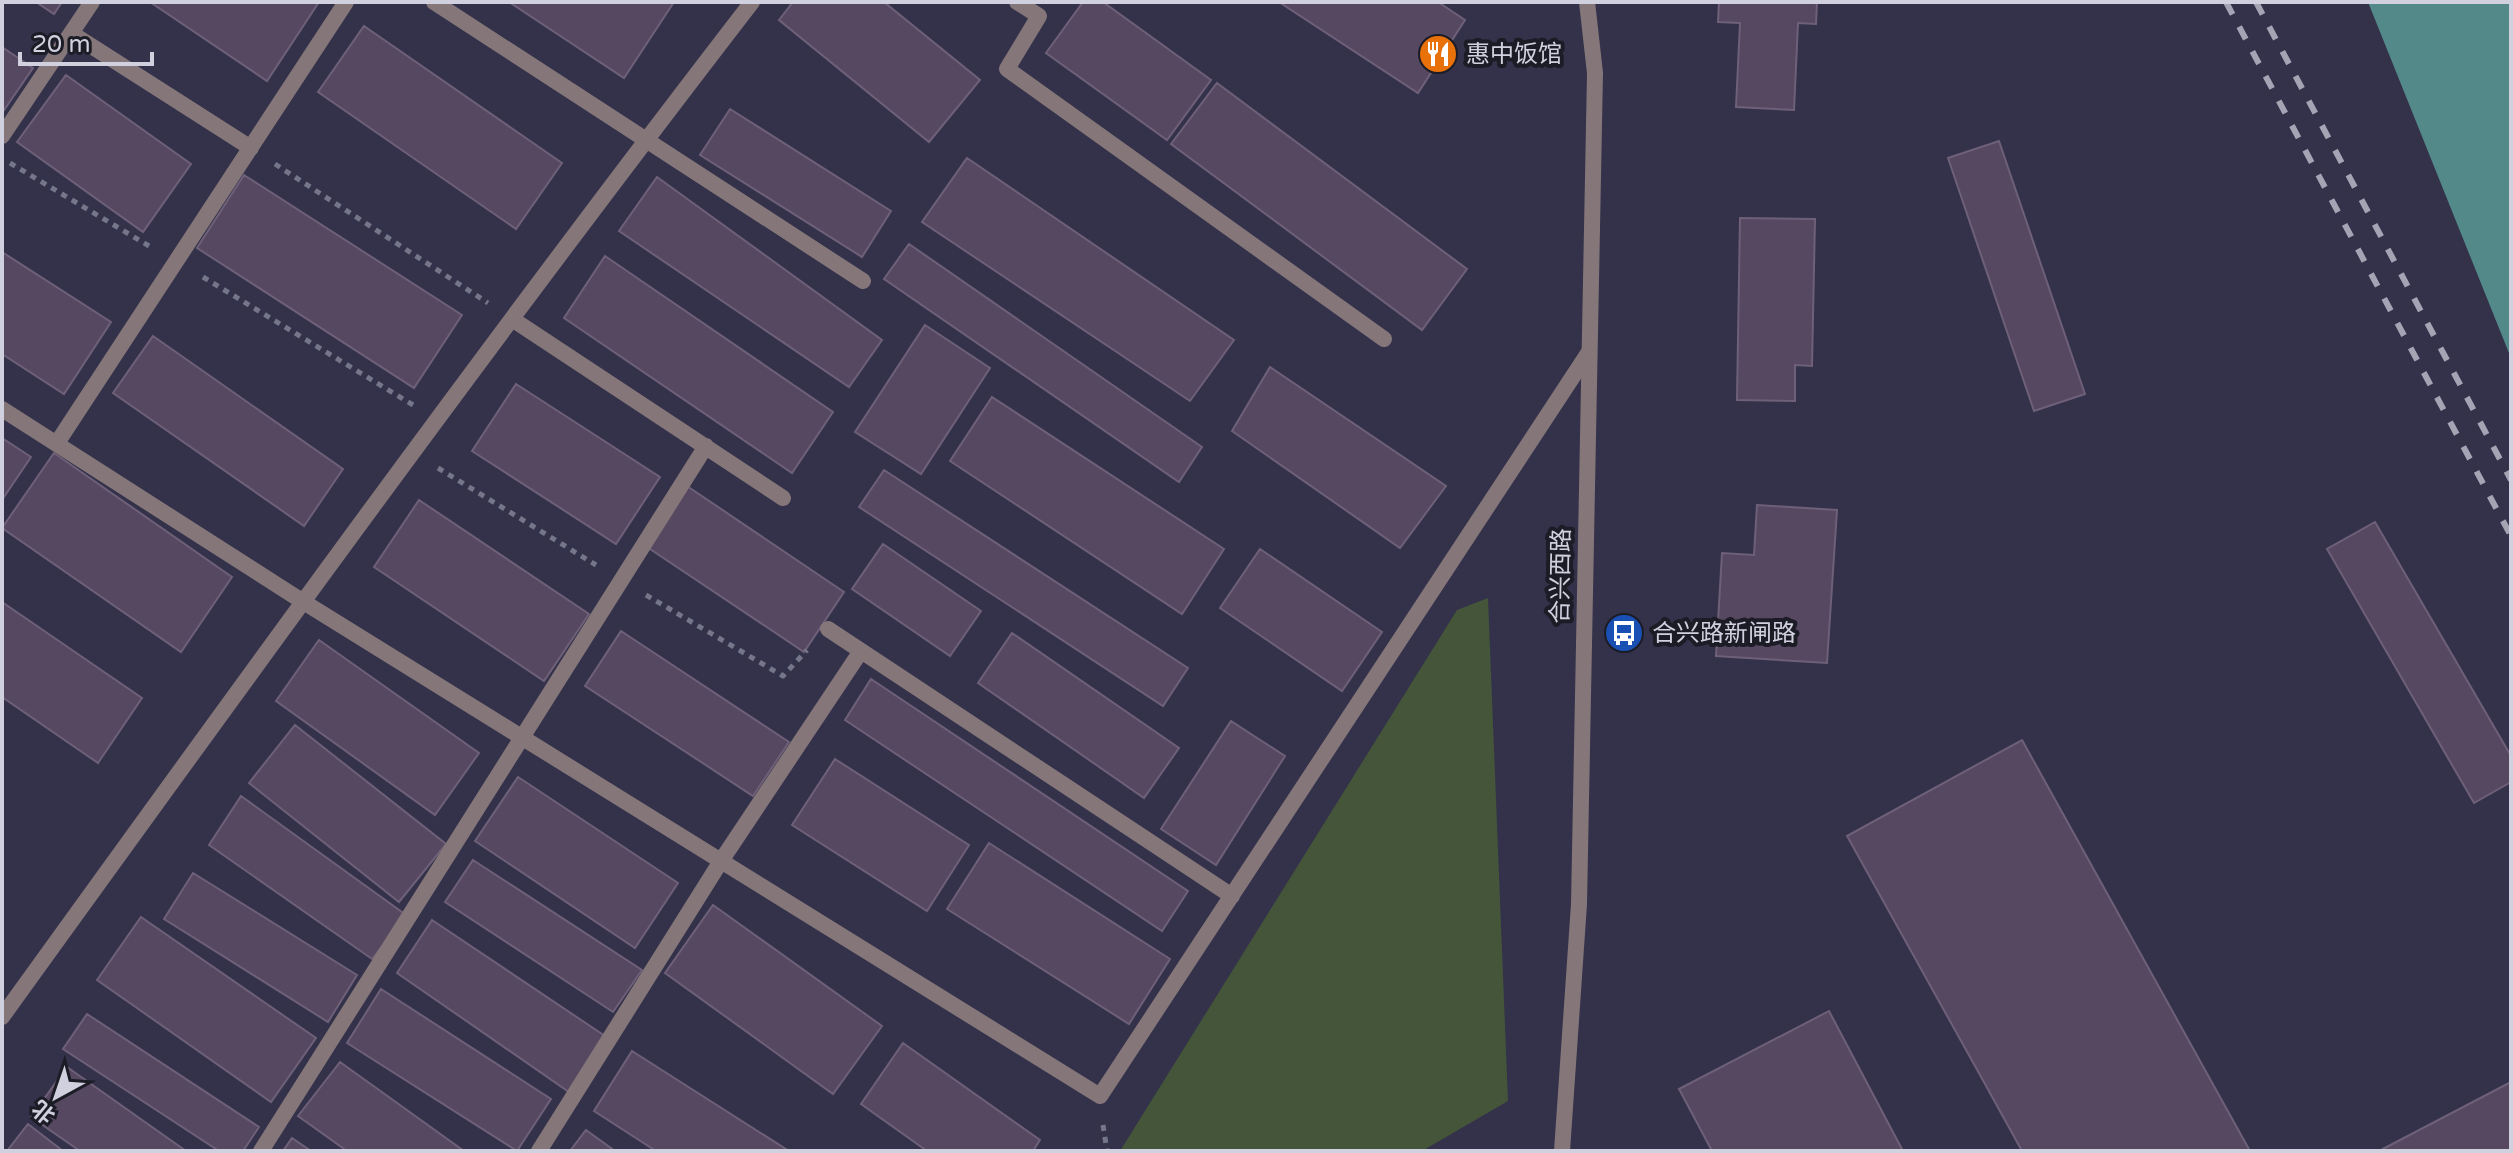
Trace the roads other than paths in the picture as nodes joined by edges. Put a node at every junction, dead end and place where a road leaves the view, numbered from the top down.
1 (92, 2) edge
2 (346, 2) edge
3 (434, 2) edge
4 (752, 2) edge
5 (1017, 2) edge
6 (1587, 2) edge
7 (71, 33) junction
8 (2, 136) edge
9 (645, 140) junction
10 (251, 148) junction
11 (863, 281) dead end
12 (512, 319) junction
13 (1384, 339) dead end
14 (1589, 352) junction
15 (2, 409) edge
16 (57, 443) junction
17 (706, 446) junction
18 (783, 498) dead end
19 (302, 601) junction
20 (828, 629) dead end
21 (861, 651) junction
22 (522, 738) junction
23 (721, 861) junction
24 (1232, 896) junction
25 (2, 1017) edge
26 (261, 1151) edge
27 (539, 1151) edge
28 (1562, 1151) edge

1 - 7 street
2 - 10 street
3 - 9 street
4 - 9 street
5 - 13 street
6 - 14 street, 合兴西路
7 - 8 street
7 - 10 street
9 - 11 street
9 - 12 street
10 - 16 street
12 - 17 street
12 - 19 street
14 - 24 street
14 - 28 street, 合兴西路
15 - 16 street
16 - 19 street
17 - 18 street
17 - 22 street
19 - 22 street
19 - 25 street
20 - 21 street
21 - 23 street
21 - 24 street
22 - 23 street
22 - 26 street
23 - 24 street
23 - 27 street

